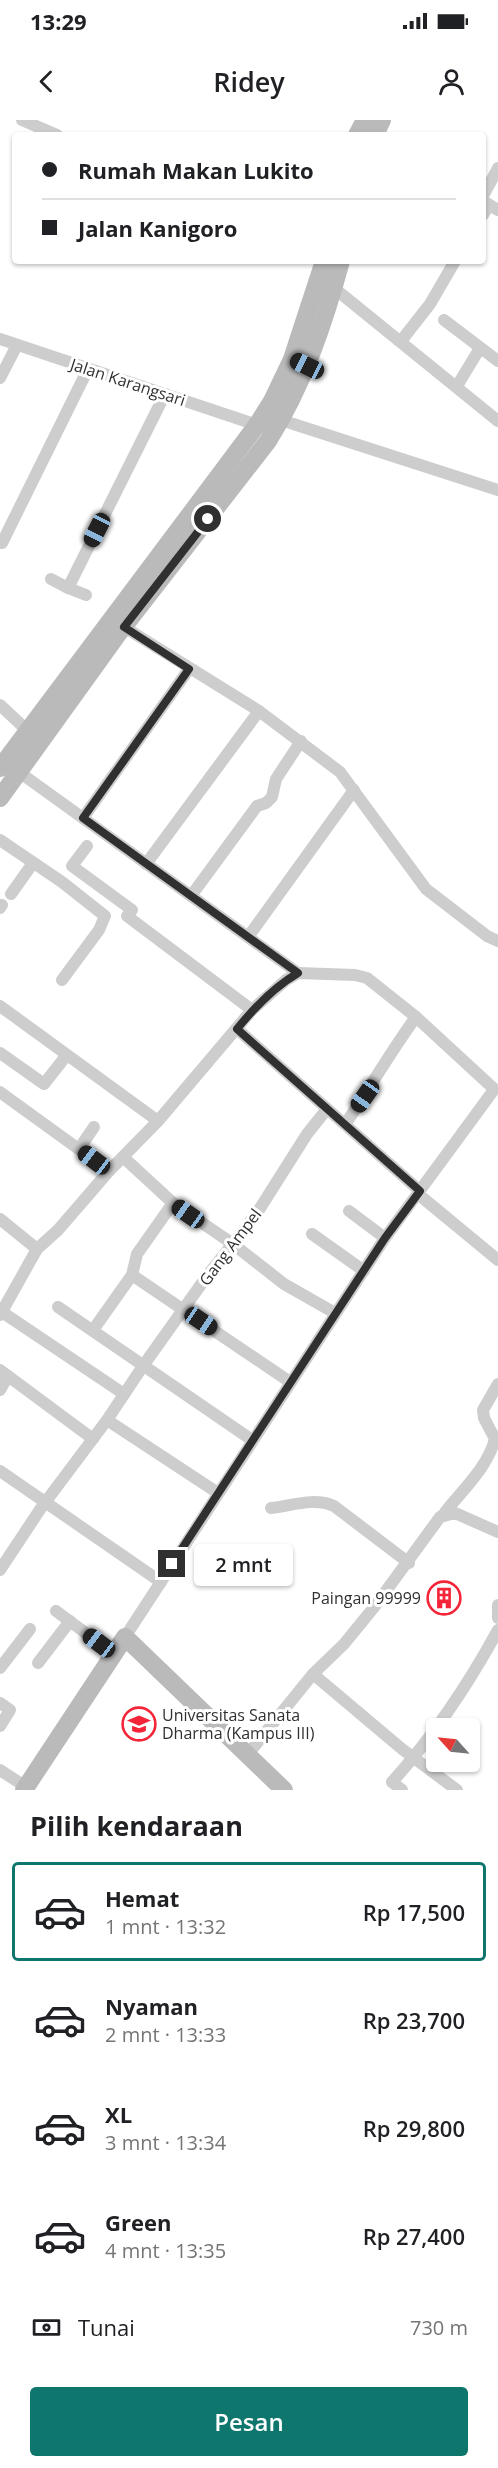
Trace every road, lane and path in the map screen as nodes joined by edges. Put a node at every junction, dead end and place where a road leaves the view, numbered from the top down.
1 (22, 120) edge
2 (50, 132) edge
3 (498, 168) edge
4 (487, 206) edge
5 (323, 264) edge
6 (340, 264) edge
7 (453, 264) edge
8 (334, 288) junction
9 (444, 320) dead end
10 (0, 339) edge
11 (401, 341) junction
12 (17, 345) junction
13 (480, 348) junction
14 (498, 361) edge
15 (300, 362) junction
16 (88, 369) junction
17 (0, 378) edge
18 (458, 386) junction
19 (165, 394) junction
20 (281, 420) junction
21 (498, 421) edge
22 (257, 425) junction
23 (229, 478) junction
24 (498, 490) edge
25 (2, 543) dead end
26 (51, 579) dead end
27 (68, 588) junction
28 (86, 595) dead end
29 (124, 627) junction
30 (189, 669) junction
31 (0, 705) edge
32 (259, 711) junction
33 (34, 737) junction
34 (302, 741) junction
35 (6, 764) edge
36 (354, 790) junction
37 (0, 798) edge
38 (83, 818) junction
39 (0, 840) edge
40 (87, 846) dead end
41 (33, 863) junction
42 (146, 864) junction
43 (72, 866) junction
44 (62, 882) junction
45 (11, 894) dead end
46 (191, 896) junction
47 (248, 937) junction
48 (498, 941) edge
49 (298, 973) junction
50 (62, 980) dead end
51 (0, 1006) edge
52 (252, 1010) junction
53 (416, 1017) junction
54 (237, 1029) junction
55 (0, 1053) edge
56 (66, 1056) junction
57 (495, 1089) edge
58 (0, 1092) edge
59 (327, 1109) junction
60 (158, 1121) junction
61 (346, 1123) junction
62 (94, 1127) dead end
63 (79, 1149) junction
64 (123, 1157) junction
65 (109, 1172) junction
66 (419, 1192) junction
67 (174, 1203) junction
68 (349, 1211) dead end
69 (0, 1220) edge
70 (312, 1234) dead end
71 (385, 1238) junction
72 (233, 1244) junction
73 (37, 1249) junction
74 (498, 1260) edge
75 (364, 1271) junction
76 (132, 1275) junction
77 (58, 1307) dead end
78 (183, 1309) junction
79 (335, 1313) junction
80 (1, 1314) edge
81 (93, 1330) junction
82 (143, 1366) junction
83 (4, 1373) edge
84 (290, 1382) junction
85 (498, 1384) edge
86 (0, 1390) edge
87 (124, 1394) junction
88 (107, 1420) junction
89 (93, 1439) junction
90 (252, 1440) junction
91 (0, 1471) edge
92 (218, 1493) junction
93 (46, 1501) junction
94 (270, 1508) dead end
95 (442, 1516) junction
96 (498, 1532) edge
97 (409, 1563) junction
98 (0, 1570) edge
99 (160, 1582) junction
100 (498, 1605) edge
101 (56, 1611) dead end
102 (498, 1618) edge
103 (70, 1621) junction
104 (30, 1629) dead end
105 (498, 1630) edge
106 (126, 1637) junction
107 (114, 1654) junction
108 (38, 1663) dead end
109 (0, 1668) edge
110 (314, 1674) junction
111 (0, 1703) edge
112 (0, 1726) edge
113 (248, 1754) junction
114 (414, 1758) junction
115 (0, 1770) edge
116 (25, 1789) edge
117 (284, 1790) edge
118 (402, 1790) edge
119 (457, 1790) edge

1 - 2 street
3 - 4 street
5 - 15 main road
6 - 8 main road
7 - 11 street
8 - 11 street
8 - 15 main road
9 - 13 street
10 - 12 street, Jalan Karangsari
11 - 18 street
12 - 16 street, Jalan Karangsari
12 - 17 street
13 - 14 street
13 - 18 street
15 - 20 main road
15 - 22 main road
16 - 19 street, Jalan Karangsari
16 - 25 street
18 - 21 street
19 - 22 street, Jalan Karangsari
19 - 27 street
20 - 23 main road
20 - 24 street
22 - 23 main road
23 - 29 main road
23 - 33 main road
26 - 27 street
27 - 28 street
29 - 30 street
29 - 33 main road
30 - 32 street
30 - 38 street
31 - 33 street
32 - 34 street
32 - 42 street
33 - 35 main road
34 - 36 street
34 - 46 street
35 - 37 main road
35 - 38 street
36 - 47 street
36 - 48 street
38 - 42 street
39 - 41 street
40 - 43 street
41 - 44 street
41 - 45 street
42 - 46 street
43 - 44 street
43 - 52 street
44 - 50 street
46 - 47 street
47 - 49 street
49 - 52 street
49 - 53 street
51 - 56 street
52 - 54 street
53 - 57 street
53 - 61 street
54 - 59 street
54 - 60 street
55 - 56 street
56 - 60 street
57 - 66 street
58 - 63 street
59 - 61 street
59 - 72 street, Gang Ampel
60 - 64 street
61 - 66 street
62 - 63 street
63 - 65 street
64 - 65 street
64 - 67 street
65 - 73 street
66 - 71 street
66 - 74 street
67 - 72 street
67 - 76 street
68 - 71 street
69 - 73 street
70 - 75 street
71 - 75 street
72 - 78 street, Gang Ampel
72 - 79 street
73 - 80 street
75 - 79 street
76 - 78 street
76 - 81 street
77 - 81 street
78 - 82 street, Gang Ampel
78 - 84 street
79 - 84 street
80 - 87 street
81 - 82 street
82 - 87 street, Gang Ampel
82 - 90 street
83 - 86 street
83 - 89 street
84 - 90 street
85 - 95 street
87 - 88 street, Gang Ampel
88 - 89 street, Gang Ampel
88 - 92 street
89 - 93 street, Gang Ampel
90 - 92 street
91 - 93 street
92 - 99 street
93 - 98 street, Gang Ampel
93 - 99 street
94 - 97 street
95 - 96 street
95 - 97 street
97 - 110 street
99 - 106 street
100 - 102 street
101 - 103 street
103 - 107 street
103 - 108 street
104 - 109 street
105 - 114 street
106 - 107 main road
106 - 113 main road
107 - 116 main road
110 - 113 street
110 - 114 street
111 - 112 street
113 - 117 main road
114 - 118 street
114 - 119 street
115 - 116 street

